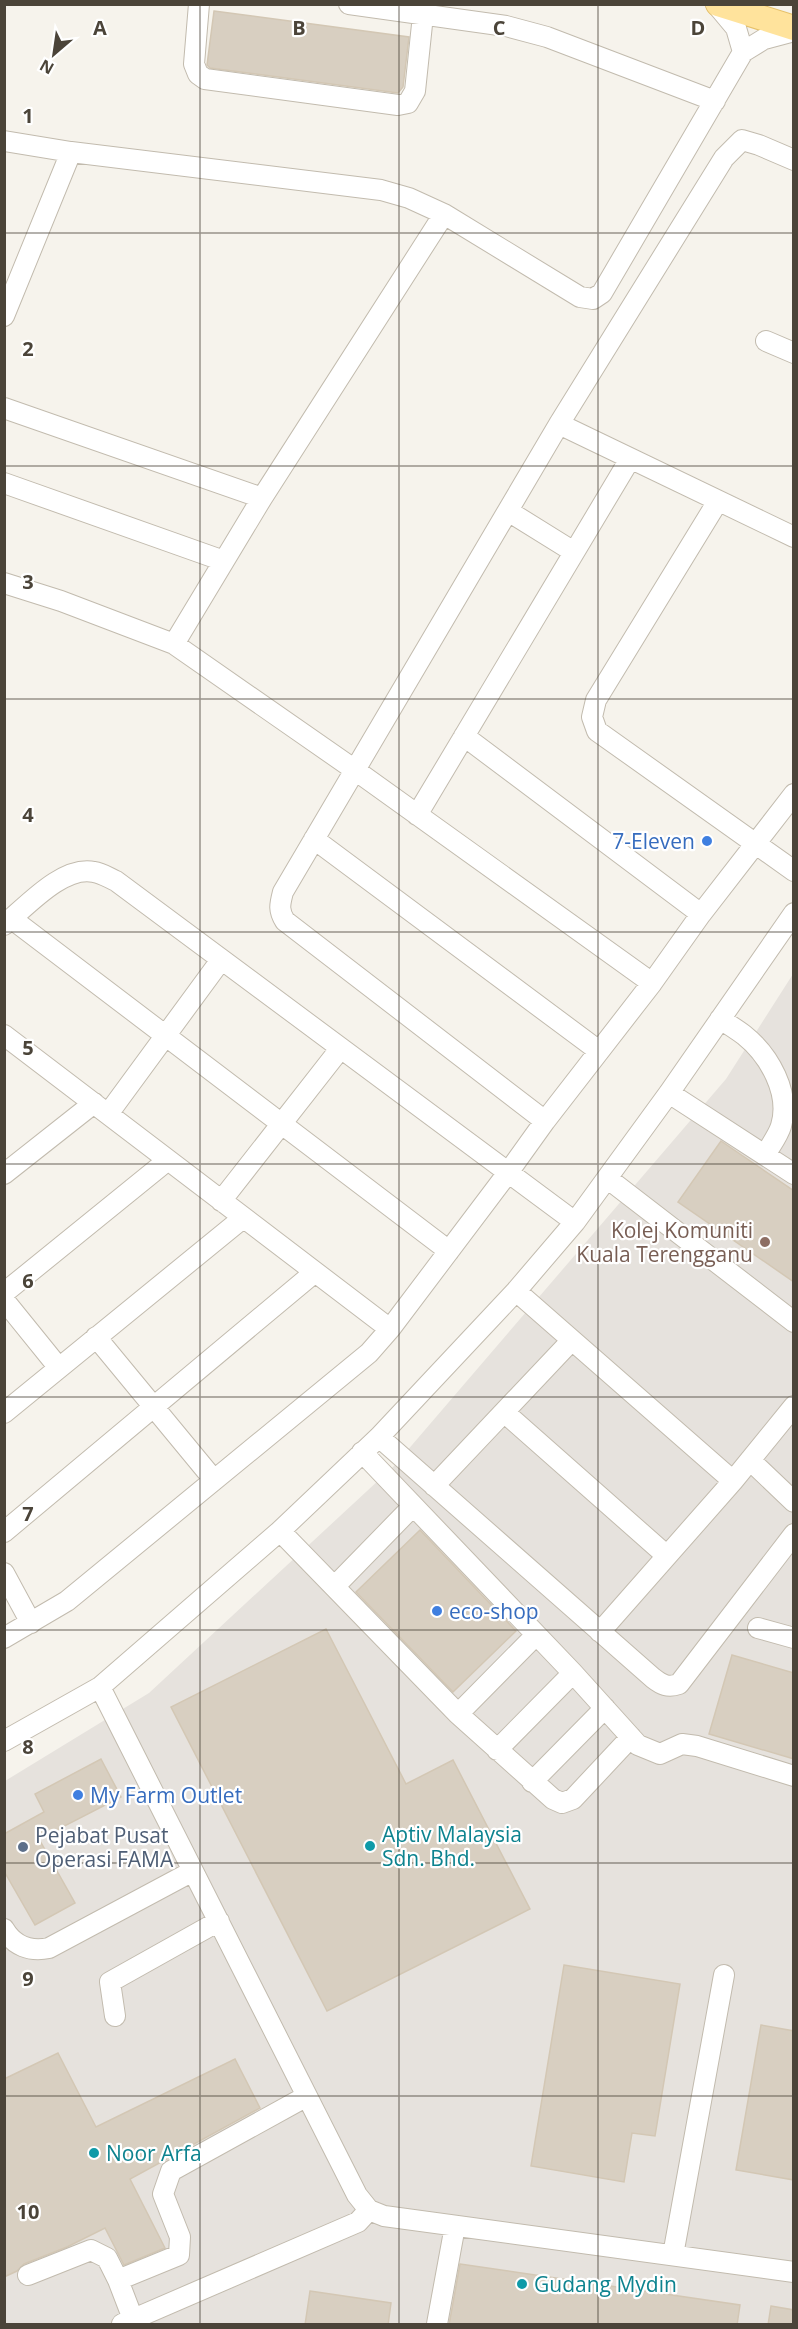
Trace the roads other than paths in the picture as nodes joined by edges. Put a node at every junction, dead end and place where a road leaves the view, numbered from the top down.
1 (199, 4) edge
2 (349, 4) edge
3 (717, 4) edge
4 (423, 15) junction
5 (794, 29) edge
6 (743, 52) junction
7 (715, 100) junction
8 (4, 141) edge
9 (71, 152) junction
10 (794, 160) edge
11 (444, 214) junction
12 (4, 316) edge
13 (766, 341) dead end
14 (794, 353) edge
15 (4, 408) edge
16 (558, 424) junction
17 (630, 459) junction
18 (4, 483) edge
19 (262, 498) junction
20 (718, 501) junction
21 (508, 511) junction
22 (794, 537) edge
23 (574, 552) junction
24 (224, 561) junction
25 (4, 583) edge
26 (174, 644) junction
27 (464, 736) junction
28 (355, 770) junction
29 (794, 794) edge
30 (417, 815) junction
31 (314, 839) junction
32 (754, 844) junction
33 (794, 871) edge
34 (794, 913) edge
35 (701, 914) junction
36 (8, 922) edge
37 (221, 960) junction
38 (652, 983) junction
39 (720, 1019) junction
40 (165, 1035) junction
41 (8, 1042) edge
42 (340, 1048) junction
43 (599, 1051) junction
44 (669, 1093) junction
45 (101, 1108) junction
46 (545, 1120) junction
47 (282, 1124) junction
48 (765, 1155) junction
49 (168, 1160) junction
50 (4, 1174) edge
51 (507, 1174) junction
52 (794, 1174) edge
53 (607, 1178) junction
54 (221, 1201) junction
55 (243, 1218) junction
56 (575, 1222) junction
57 (449, 1251) junction
58 (315, 1272) junction
59 (516, 1291) junction
60 (4, 1293) edge
61 (4, 1300) edge
62 (794, 1322) edge
63 (390, 1329) junction
64 (96, 1337) junction
65 (572, 1340) junction
66 (59, 1368) junction
67 (794, 1406) edge
68 (154, 1408) junction
69 (504, 1412) junction
70 (4, 1413) edge
71 (379, 1437) junction
72 (362, 1452) junction
73 (750, 1460) junction
74 (214, 1480) junction
75 (734, 1481) junction
76 (434, 1486) junction
77 (794, 1502) edge
78 (412, 1507) junction
79 (280, 1531) junction
80 (4, 1532) edge
81 (794, 1534) edge
82 (667, 1556) junction
83 (4, 1573) edge
84 (334, 1586) junction
85 (31, 1623) junction
86 (758, 1628) dead end
87 (600, 1632) junction
88 (536, 1635) junction
89 (4, 1638) edge
90 (794, 1638) edge
91 (573, 1673) junction
92 (100, 1687) junction
93 (605, 1708) junction
94 (458, 1714) junction
95 (631, 1737) junction
96 (4, 1741) edge
97 (497, 1750) junction
98 (794, 1776) edge
99 (532, 1782) junction
100 (193, 1871) junction
101 (219, 1921) junction
102 (4, 1929) edge
103 (724, 1975) dead end
104 (115, 2016) dead end
105 (307, 2096) junction
106 (369, 2210) junction
107 (454, 2226) junction
108 (673, 2255) junction
109 (794, 2272) edge
110 (28, 2275) dead end
111 (118, 2280) junction
112 (128, 2322) edge
113 (437, 2325) edge

1 - 4 street
2 - 4 street
3 - 5 main road
3 - 6 street
4 - 7 street
5 - 6 street
6 - 7 street
7 - 11 street
8 - 9 street
9 - 11 street
9 - 12 street
10 - 16 street
11 - 19 street
13 - 14 street
15 - 19 street
16 - 17 street
16 - 21 street
17 - 20 street
17 - 23 street
18 - 24 street
19 - 24 street
20 - 22 street
20 - 32 street
21 - 23 street
21 - 28 street
23 - 27 street
24 - 26 street
25 - 26 street
26 - 28 street
27 - 30 street
27 - 35 street
28 - 30 street
28 - 31 street
29 - 32 street
30 - 38 street
31 - 43 street
31 - 46 street
32 - 33 street
32 - 35 street
34 - 39 street
35 - 38 street
36 - 37 street
36 - 40 street
37 - 40 street
37 - 42 street
38 - 43 street
39 - 44 street
39 - 48 street
40 - 45 street
40 - 47 street
41 - 45 street
42 - 47 street
42 - 51 street
43 - 46 street
44 - 48 street
44 - 53 street
45 - 49 street
45 - 50 street
46 - 51 street
47 - 54 street
47 - 57 street
48 - 52 street
49 - 54 street
49 - 60 street
51 - 56 street
51 - 57 street
53 - 56 street
53 - 62 street
54 - 55 street
55 - 58 street
55 - 64 street
56 - 59 street
57 - 63 street
58 - 63 street
58 - 68 street
59 - 65 street
59 - 71 street
61 - 66 street
63 - 74 street
64 - 66 street
64 - 68 street
65 - 69 street
65 - 75 street
66 - 70 street
67 - 73 street
68 - 74 street
68 - 80 street
69 - 76 street
69 - 82 street
71 - 72 street
71 - 76 street
72 - 78 street
72 - 79 street
73 - 75 street
73 - 77 street
74 - 85 street
75 - 82 street
76 - 87 street
78 - 84 street
78 - 88 street
79 - 84 street
79 - 92 street
81 - 87 street
82 - 87 street
83 - 85 street
84 - 94 street
85 - 89 street
86 - 90 street
88 - 91 street
88 - 94 street
91 - 93 street
91 - 97 street
92 - 96 street
92 - 100 street
93 - 95 street
93 - 99 street
94 - 97 street
95 - 98 street
95 - 99 street
97 - 99 street
100 - 101 street
100 - 102 street
101 - 104 street
101 - 105 street
103 - 108 street
105 - 106 street
105 - 111 street
106 - 107 street
106 - 112 street
107 - 108 street
107 - 113 street
108 - 109 street
110 - 111 street
111 - 112 street

